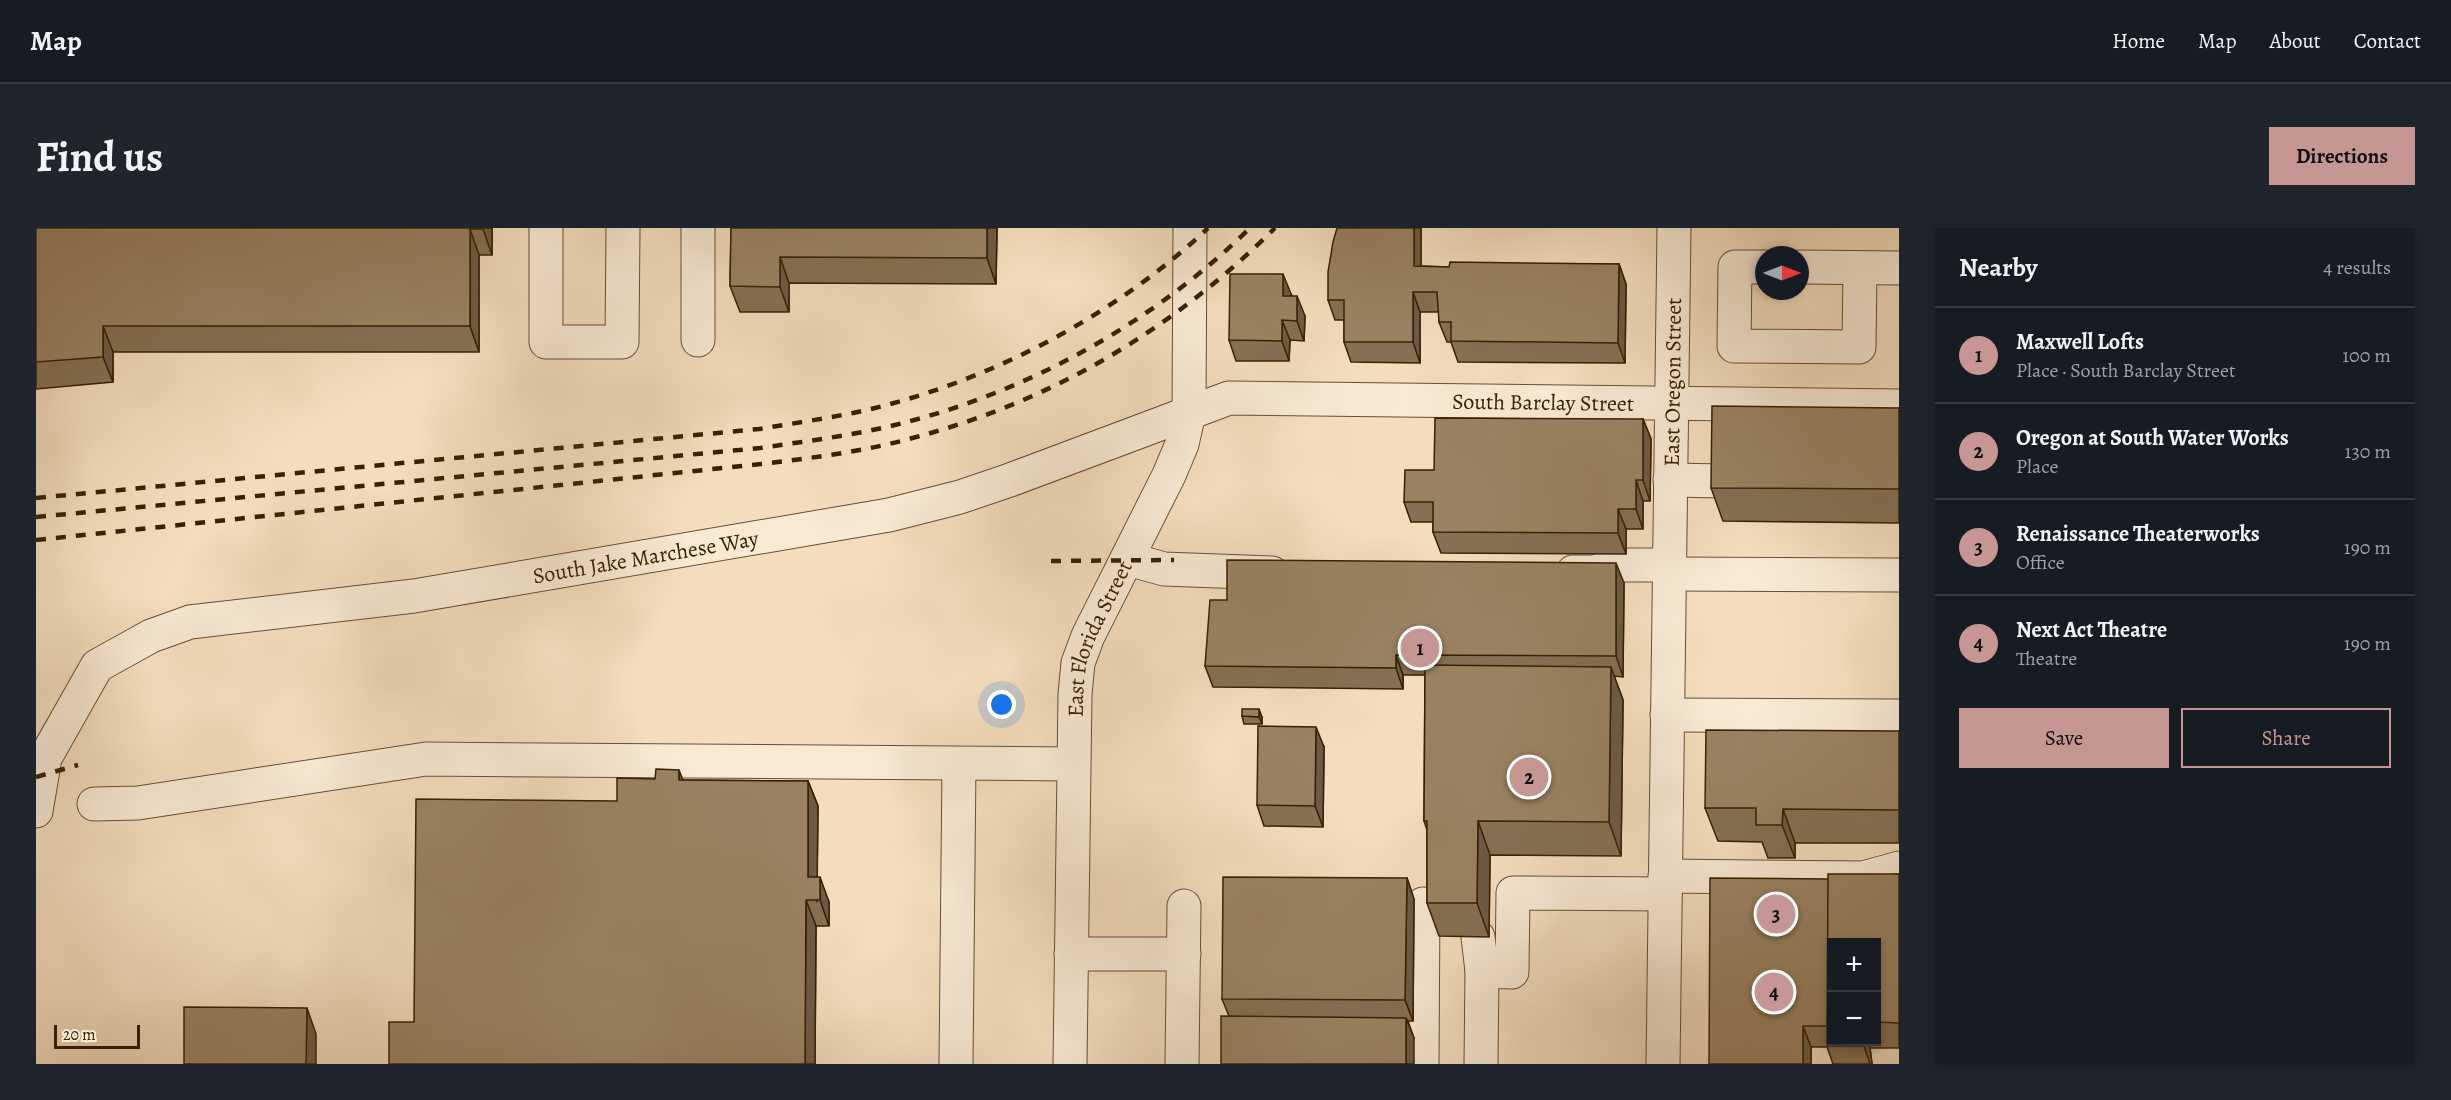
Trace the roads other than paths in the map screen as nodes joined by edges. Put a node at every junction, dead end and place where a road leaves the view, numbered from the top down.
1 (546, 228) edge
2 (623, 228) edge
3 (698, 228) edge
4 (1191, 228) edge
5 (1674, 228) edge
6 (1755, 267) edge
7 (1809, 267) edge
8 (1860, 268) junction
9 (1899, 268) edge
10 (698, 340) dead end
11 (1671, 403) junction
12 (1899, 406) edge
13 (1189, 413) junction
14 (1670, 480) junction
15 (1724, 481) edge
16 (1669, 558) junction
17 (1128, 559) junction
18 (1547, 572) edge
19 (1300, 573) edge
20 (1899, 575) edge
21 (1667, 715) junction
22 (1899, 716) edge
23 (959, 764) junction
24 (1073, 764) junction
25 (94, 804) dead end
26 (36, 810) edge
27 (1899, 868) edge
28 (1665, 885) junction
29 (1423, 904) dead end
30 (1184, 906) dead end
31 (1478, 937) edge
32 (1071, 954) junction
33 (1184, 954) junction
34 (1482, 971) junction
35 (956, 1064) edge
36 (1070, 1064) edge
37 (1182, 1064) edge
38 (1422, 1064) edge
39 (1481, 1064) edge
40 (1663, 1064) edge

1 - 2 street
3 - 10 street
4 - 13 street, East Florida Street
5 - 11 street, East Oregon Street
6 - 8 street
7 - 8 street
8 - 9 street
11 - 12 street, South Barclay Street
11 - 13 street, South Barclay Street
11 - 14 street, East Oregon Street
13 - 17 street, East Florida Street
13 - 26 street, South Jake Marchese Way
14 - 15 street
14 - 16 street, East Oregon Street
16 - 18 street
16 - 20 street
16 - 21 street, East Oregon Street
17 - 19 street
17 - 24 street, East Florida Street
21 - 22 street
21 - 28 street, East Oregon Street
23 - 24 street
23 - 25 street
23 - 35 street
24 - 32 street, East Florida Street
27 - 28 street
28 - 34 street
28 - 40 street, East Oregon Street
29 - 38 street
30 - 33 street
31 - 34 street
32 - 33 street
32 - 36 street, East Florida Street
33 - 37 street
34 - 39 street

